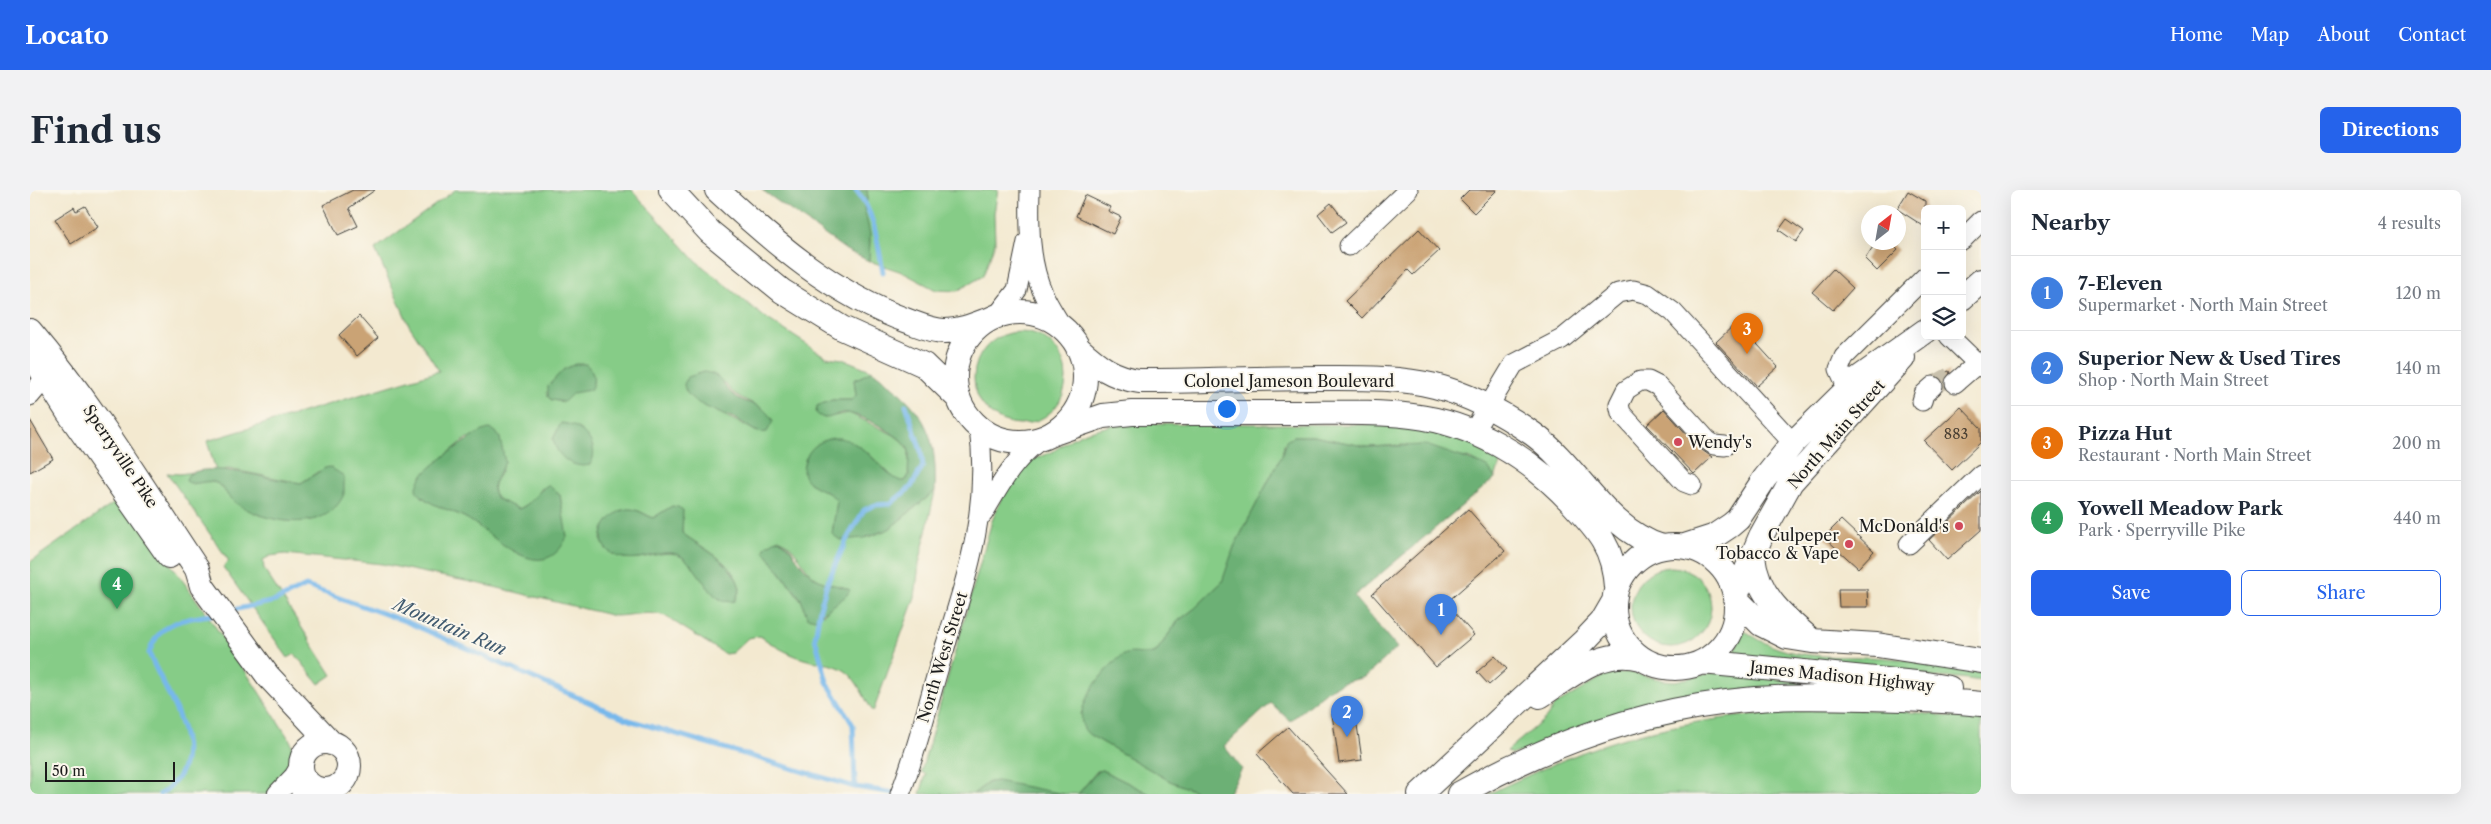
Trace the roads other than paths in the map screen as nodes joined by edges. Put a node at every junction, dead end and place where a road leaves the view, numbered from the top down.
1 (671, 190) edge
2 (716, 190) edge
3 (1030, 190) edge
4 (1408, 190) edge
5 (1981, 221) edge
6 (1029, 229) junction
7 (1966, 236) edge
8 (1349, 246) dead end
9 (1921, 281) edge
10 (1981, 281) edge
11 (1965, 295) edge
12 (993, 318) junction
13 (1062, 327) junction
14 (30, 331) edge
15 (1921, 333) edge
16 (1921, 339) edge
17 (1953, 340) edge
18 (1078, 348) junction
19 (30, 352) edge
20 (1979, 365) edge
21 (46, 377) junction
22 (1953, 380) tunnel mouth
23 (1848, 389) junction
24 (30, 396) edge
25 (958, 398) junction
26 (1489, 407) junction
27 (979, 428) junction
28 (1473, 432) junction
29 (1047, 436) junction
30 (1793, 443) junction
31 (1725, 446) dead end
32 (1981, 476) edge
33 (1692, 485) dead end
34 (980, 519) junction
35 (1909, 544) dead end
36 (1674, 546) junction
37 (1753, 556) junction
38 (202, 586) junction
39 (1615, 595) junction
40 (1735, 598) junction
41 (1812, 641) junction
42 (1641, 658) junction
43 (1981, 661) edge
44 (1702, 662) junction
45 (268, 676) junction
46 (1981, 695) edge
47 (1981, 704) edge
48 (1492, 726) junction
49 (330, 743) junction
50 (302, 761) junction
51 (349, 768) junction
52 (318, 791) edge
53 (277, 794) edge
54 (356, 794) edge
55 (900, 794) edge
56 (1420, 794) edge
57 (1459, 794) edge

1 - 25 main road
2 - 12 main road
3 - 6 street
4 - 8 street
5 - 7 street
6 - 12 street
6 - 13 street
9 - 23 street
10 - 11 main road
12 - 13 main road
12 - 25 main road
13 - 18 main road
14 - 38 main road, Sperryville Pike
15 - 23 main road, North Main Street
16 - 37 main road, North Main Street
17 - 20 street
18 - 26 main road, Colonel Jameson Boulevard
18 - 29 main road
19 - 21 main road, Sperryville Pike
20 - 22 street
21 - 24 street
21 - 38 main road, Sperryville Pike
23 - 30 main road, North Main Street
25 - 27 main road
26 - 28 street
26 - 30 street
26 - 36 main road, Colonel Jameson Boulevard
27 - 29 main road
27 - 34 street, North West Street
28 - 29 main road, Colonel Jameson Boulevard
28 - 39 main road, Colonel Jameson Boulevard
29 - 34 street, North West Street
30 - 36 main road, North Main Street
31 - 33 street
32 - 35 street
34 - 55 street, North West Street
36 - 39 main road, North Main Street
36 - 40 main road, North Main Street
37 - 40 main road, North Main Street
37 - 41 main road
38 - 45 main road, Sperryville Pike
39 - 42 main road, North Main Street
39 - 48 main road, North Main Street
40 - 41 main road, James Madison Highway
40 - 44 main road, North Main Street
41 - 43 main road, James Madison Highway
42 - 44 main road, North Main Street
42 - 48 main road, North Main Street
44 - 46 main road, James Madison Highway
45 - 49 main road, Sperryville Pike
45 - 50 main road, Sperryville Pike
47 - 57 main road
48 - 56 main road, North Main Street
49 - 50 main road
49 - 51 main road
50 - 52 main road
50 - 53 street
51 - 52 main road
51 - 54 main road

